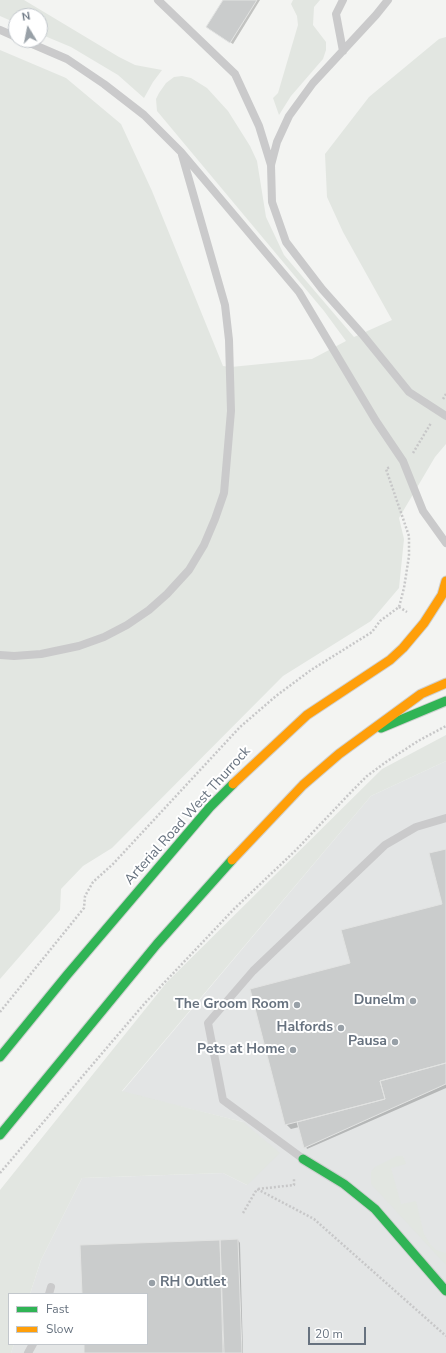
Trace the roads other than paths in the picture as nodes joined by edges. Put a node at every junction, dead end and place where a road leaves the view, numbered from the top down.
1 (343, 0) edge
2 (388, 0) edge
3 (160, 1) edge
4 (42, 48) edge
5 (343, 51) junction
6 (181, 152) junction
7 (271, 165) junction
8 (446, 416) edge
9 (446, 543) edge
10 (446, 582) edge
11 (0, 654) edge
12 (446, 683) edge
13 (446, 700) edge
14 (364, 735) junction
15 (446, 818) edge
16 (0, 1057) edge
17 (0, 1135) edge
18 (303, 1159) joint
19 (446, 1291) edge

1 - 5 lane
2 - 5 lane
3 - 7 lane
4 - 6 lane
5 - 7 lane
6 - 9 lane
6 - 11 lane
7 - 8 lane
10 - 16 main road, Arterial Road West Thurrock
12 - 14 main road
13 - 14 main road
14 - 17 main road
15 - 18 lane
18 - 19 main road

